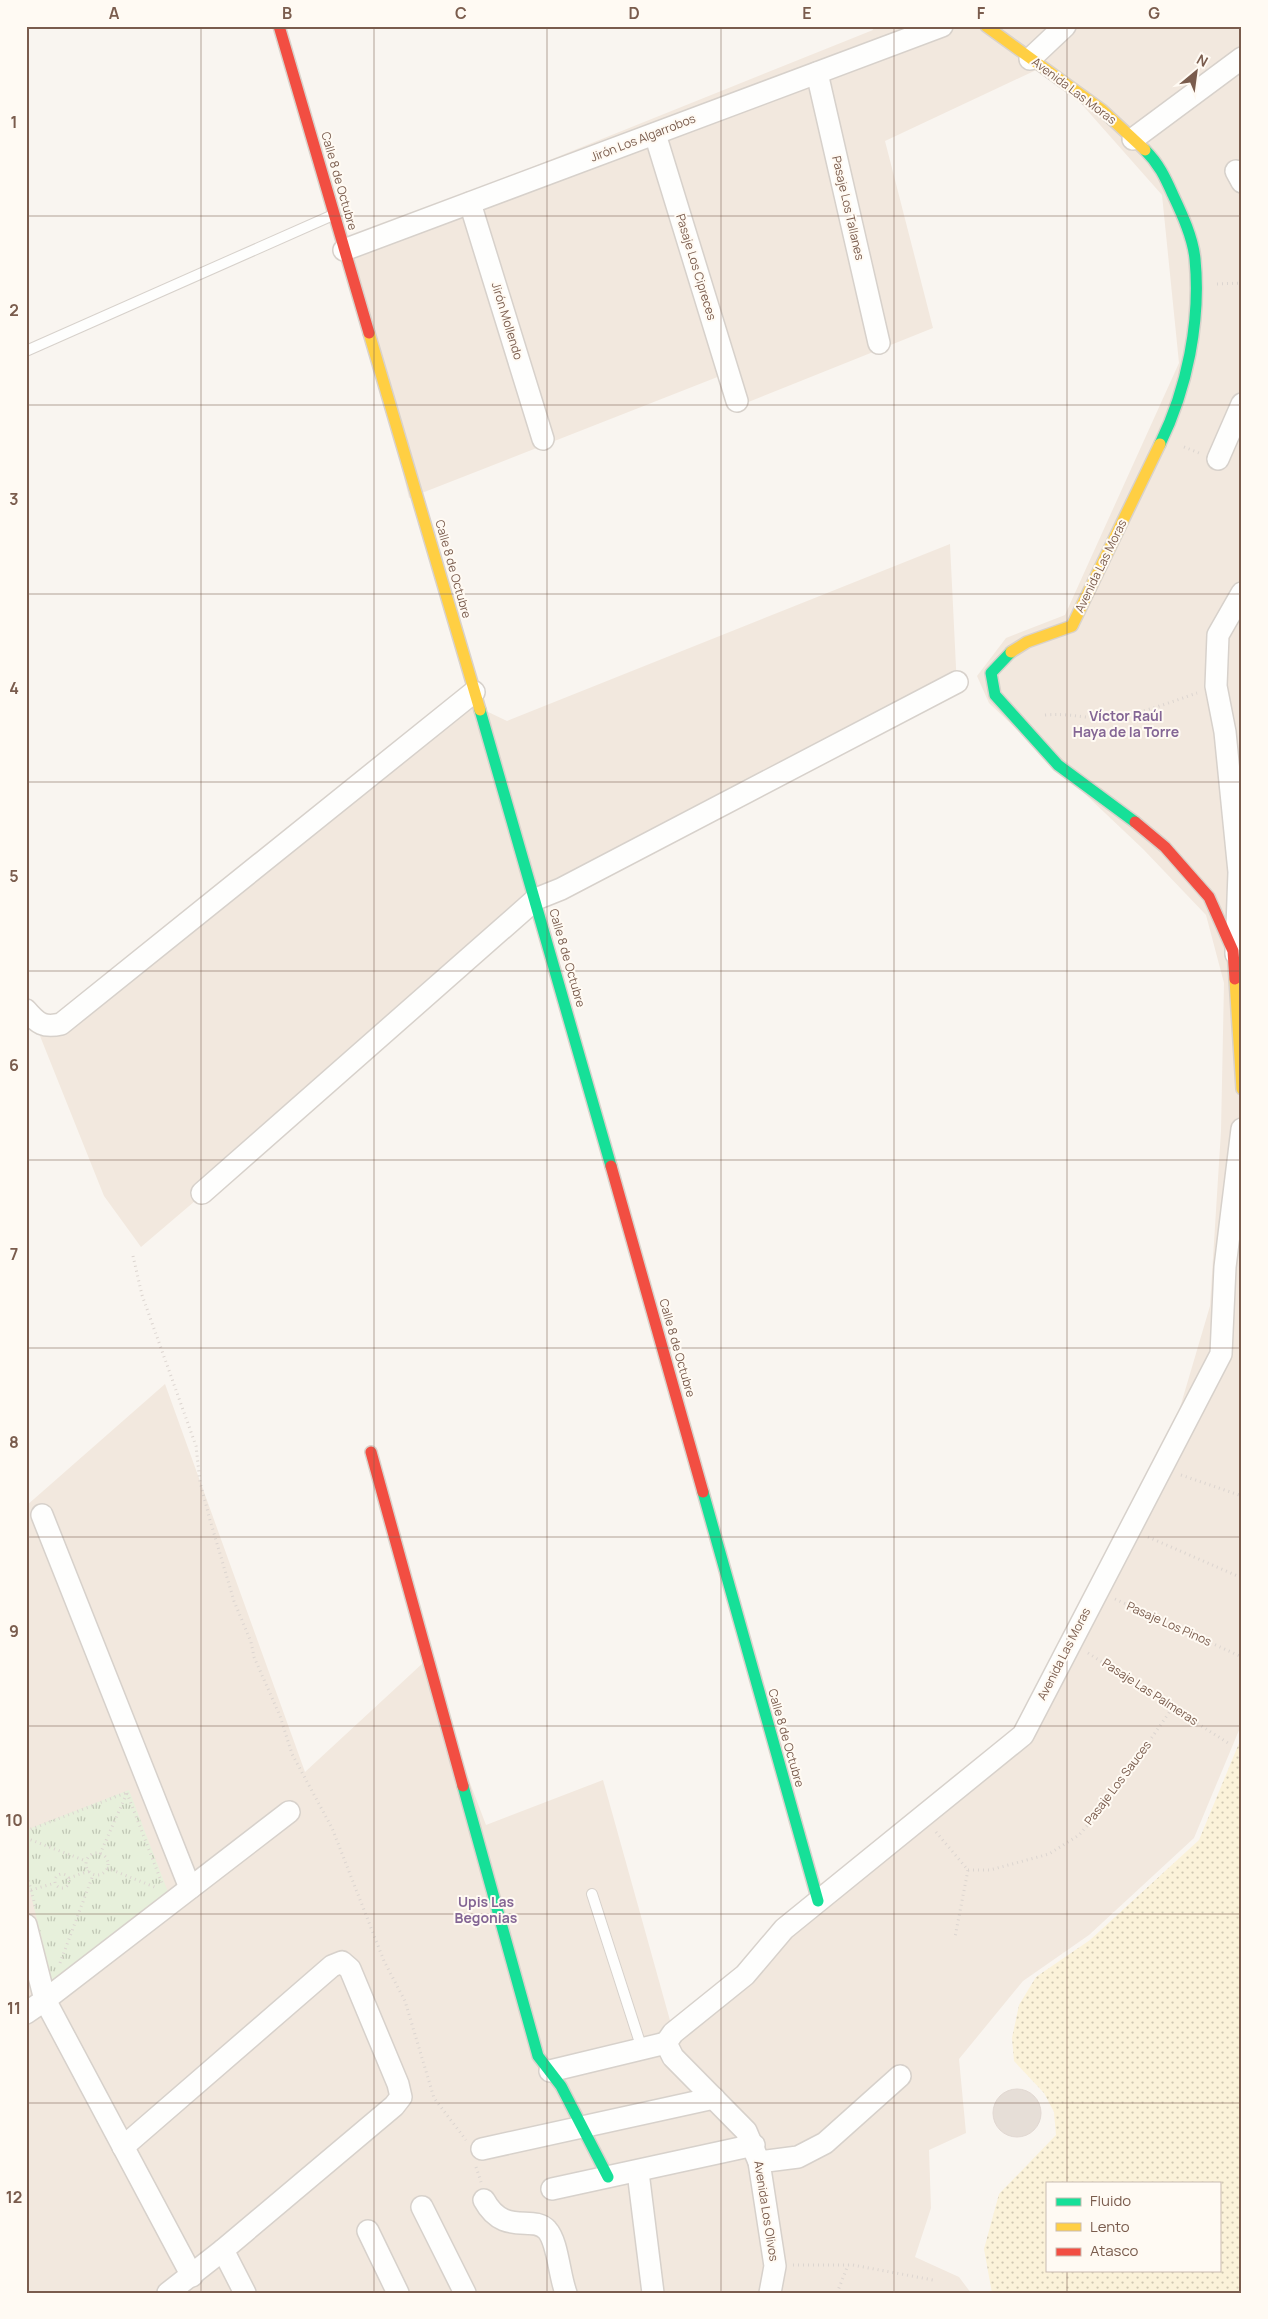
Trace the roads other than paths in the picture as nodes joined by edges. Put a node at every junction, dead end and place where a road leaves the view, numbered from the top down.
1 (279, 26) edge
2 (942, 26) edge
3 (986, 26) edge
4 (1065, 26) edge
5 (1242, 58) edge
6 (1030, 59) junction
7 (817, 73) junction
8 (655, 134) junction
9 (1133, 139) junction
10 (470, 203) junction
11 (334, 215) junction
12 (344, 250) junction
13 (879, 343) dead end
14 (26, 350) edge
15 (737, 401) dead end
16 (1242, 404) edge
17 (543, 438) dead end
18 (1218, 459) dead end
19 (1242, 593) edge
20 (957, 682) dead end
21 (474, 692) junction
22 (536, 899) junction
23 (1234, 977) junction
24 (26, 1010) edge
25 (1242, 1089) edge
26 (1242, 1129) edge
27 (202, 1193) dead end
28 (371, 1452) dead end
29 (42, 1516) dead end
30 (289, 1812) dead end
31 (190, 1888) junction
32 (592, 1894) dead end
33 (818, 1901) junction
34 (32, 1921) edge
35 (45, 2000) junction
36 (26, 2013) edge
37 (666, 2043) junction
38 (642, 2049) junction
39 (550, 2071) junction
40 (900, 2076) dead end
41 (714, 2098) junction
42 (580, 2126) junction
43 (123, 2147) junction
44 (475, 2152) road end
45 (756, 2154) junction
46 (638, 2172) junction
47 (608, 2178) junction
48 (552, 2189) dead end
49 (484, 2200) road end
50 (422, 2207) dead end
51 (368, 2231) dead end
52 (223, 2250) junction
53 (192, 2276) junction
54 (168, 2293) edge
55 (245, 2293) edge
56 (398, 2293) edge
57 (466, 2293) edge
58 (566, 2293) edge
59 (653, 2293) edge
60 (770, 2293) edge

1 - 11 street, Calle 8 de Octubre
2 - 7 street, Jirón Los Algarrobos
3 - 6 street, Avenida Las Moras
4 - 6 street
5 - 9 street
6 - 9 street, Avenida Las Moras
7 - 8 street, Jirón Los Algarrobos
7 - 13 street, Pasaje Los Tallanes
8 - 10 street, Jirón Los Algarrobos
8 - 15 street, Pasaje Los Cipreces
9 - 23 street, Avenida Las Moras
10 - 12 street, Jirón Los Algarrobos
10 - 17 street, Jirón Mollendo
11 - 12 street, Calle 8 de Octubre
11 - 14 lane
12 - 21 street, Calle 8 de Octubre
16 - 18 street
19 - 23 street
20 - 22 street
21 - 22 street, Calle 8 de Octubre
21 - 24 street
22 - 27 street
22 - 33 street, Calle 8 de Octubre
23 - 25 street, Avenida Las Moras
26 - 33 street, Avenida Las Moras
28 - 39 street
29 - 31 street
30 - 31 street
31 - 35 street
32 - 38 lane
33 - 37 street, Avenida Las Moras
34 - 35 street
35 - 36 street
35 - 43 street
37 - 38 street
37 - 41 street, Avenida Los Olivos
38 - 39 street
39 - 42 street
40 - 45 street
41 - 42 street
41 - 45 street, Avenida Los Olivos
42 - 44 street
42 - 47 street
43 - 52 street
43 - 53 street
45 - 46 street
45 - 60 street, Avenida Los Olivos
46 - 47 street
46 - 59 street
47 - 48 street
49 - 58 street
50 - 57 street
51 - 56 street
52 - 53 street
52 - 55 street
53 - 54 street

